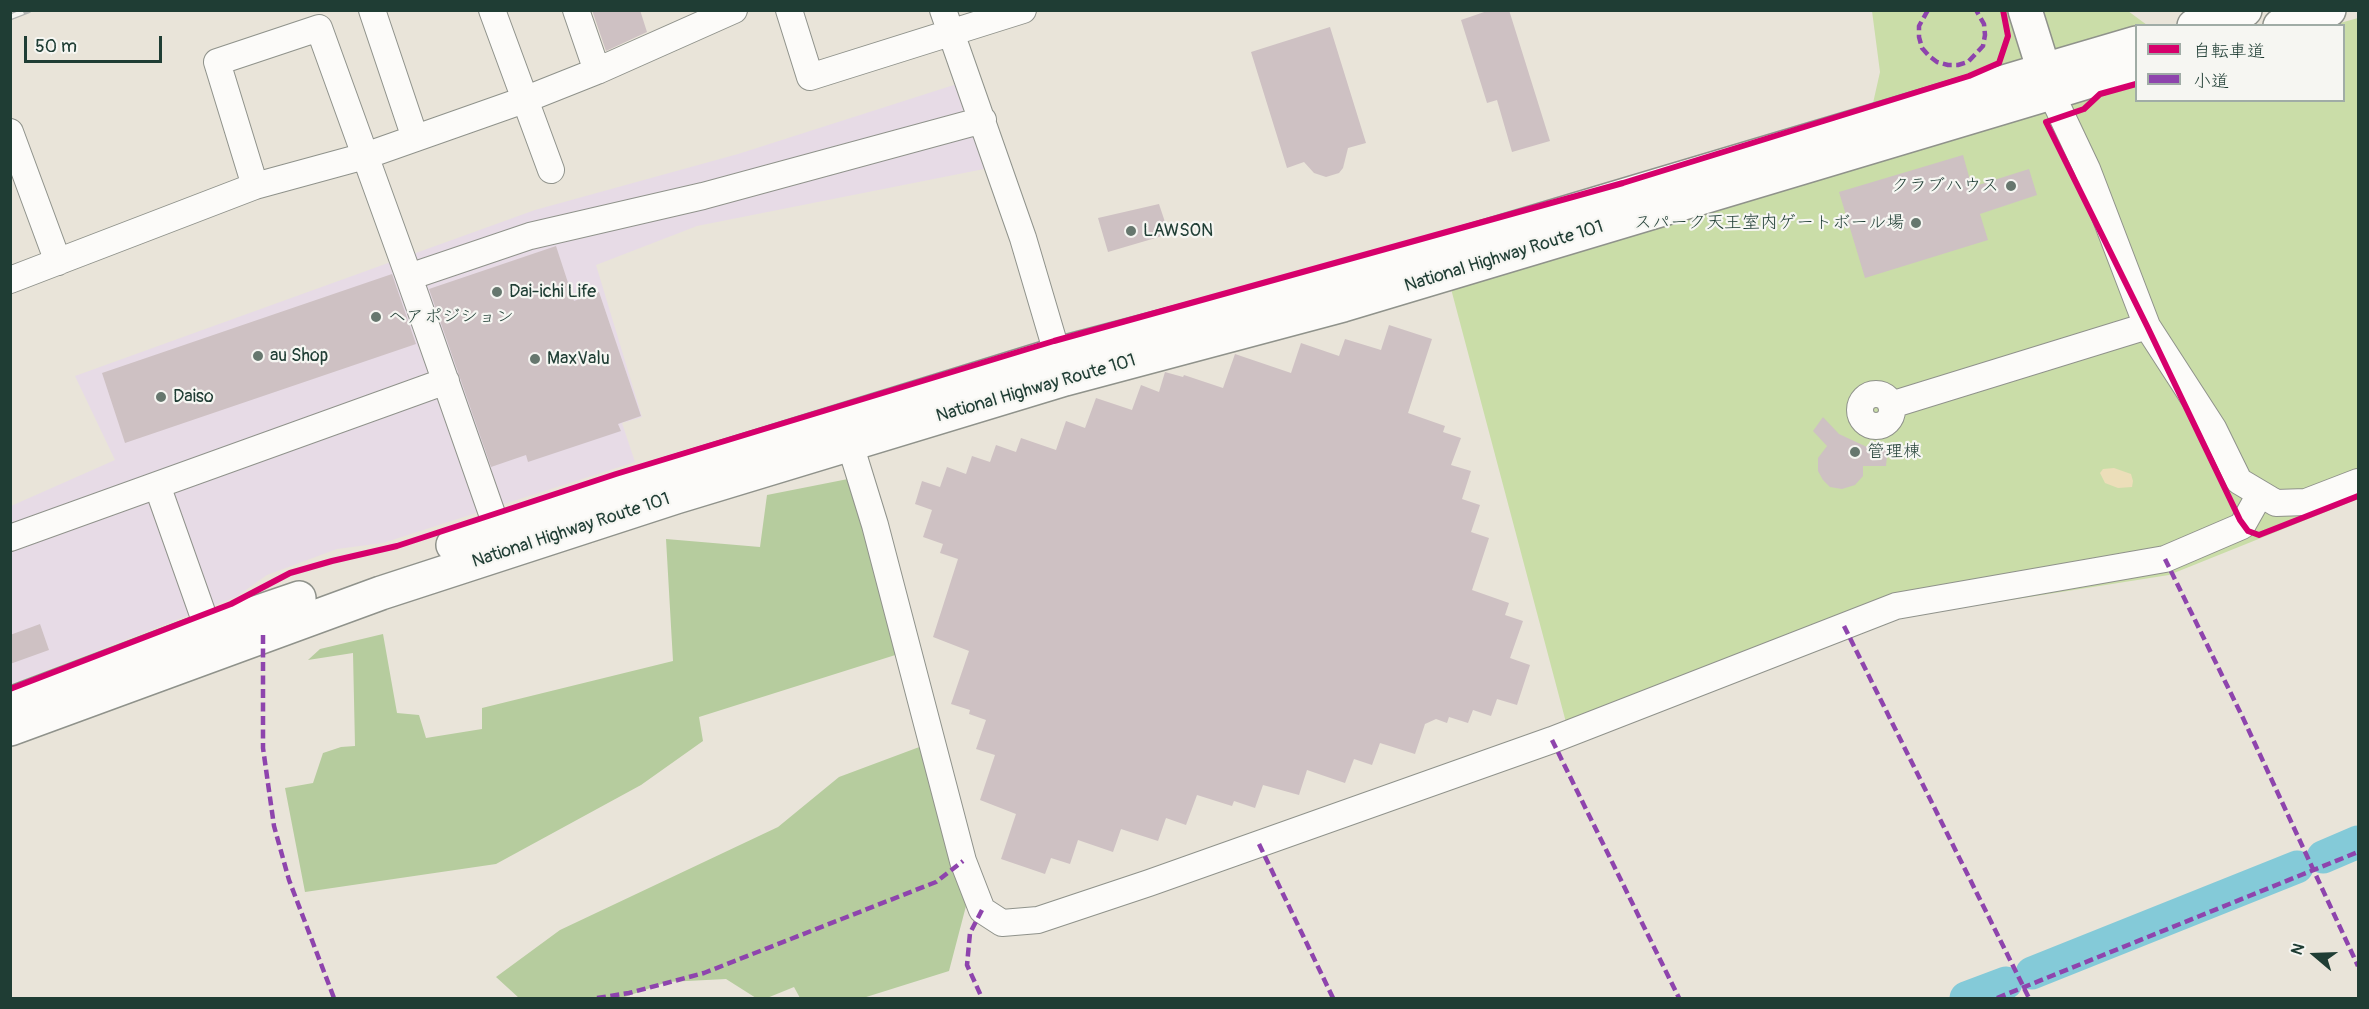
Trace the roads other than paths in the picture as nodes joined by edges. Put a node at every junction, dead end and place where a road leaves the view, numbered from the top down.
1 (372, 10) edge
2 (492, 10) edge
3 (576, 10) edge
4 (789, 10) edge
5 (1023, 10) edge
6 (2025, 10) edge
7 (2245, 10) edge
8 (2329, 10) edge
9 (731, 11) edge
10 (947, 22) edge
11 (2200, 24) edge
12 (2286, 24) edge
13 (2135, 43) edge
14 (2135, 68) edge
15 (597, 71) junction
16 (2047, 81) junction
17 (524, 100) junction
18 (983, 120) junction
19 (10, 132) edge
20 (415, 138) junction
21 (365, 156) junction
22 (551, 170) dead end
23 (255, 186) junction
24 (58, 262) junction
25 (409, 277) junction
26 (10, 280) edge
27 (2147, 326) junction
28 (1061, 367) junction
29 (446, 381) junction
30 (1891, 405) dead end
31 (850, 444) junction
32 (2358, 482) edge
33 (157, 484) junction
34 (2260, 494) junction
35 (10, 538) edge
36 (501, 541) junction
37 (208, 629) junction
38 (10, 704) edge
39 (10, 729) edge

1 - 20 street
2 - 17 street
3 - 15 street
4 - 10 street
5 - 10 street
6 - 16 main road
7 - 11 main road
8 - 12 main road
9 - 15 street
10 - 18 street
13 - 16 main road
14 - 16 main road
15 - 17 street
16 - 27 street
16 - 28 main road, National Highway Route 101
17 - 20 street
17 - 22 street
18 - 25 street
18 - 28 street
19 - 24 street
20 - 21 street
21 - 23 street
21 - 23 street
21 - 25 street
23 - 24 street
24 - 26 street
25 - 29 street
27 - 30 street
27 - 34 street
28 - 31 main road, National Highway Route 101
28 - 36 main road, National Highway Route 101
29 - 33 street
29 - 36 street
31 - 34 street
31 - 36 main road, National Highway Route 101
32 - 34 street
33 - 35 street
33 - 37 street
36 - 37 main road, National Highway Route 101
36 - 39 main road, National Highway Route 101
37 - 38 main road, National Highway Route 101

